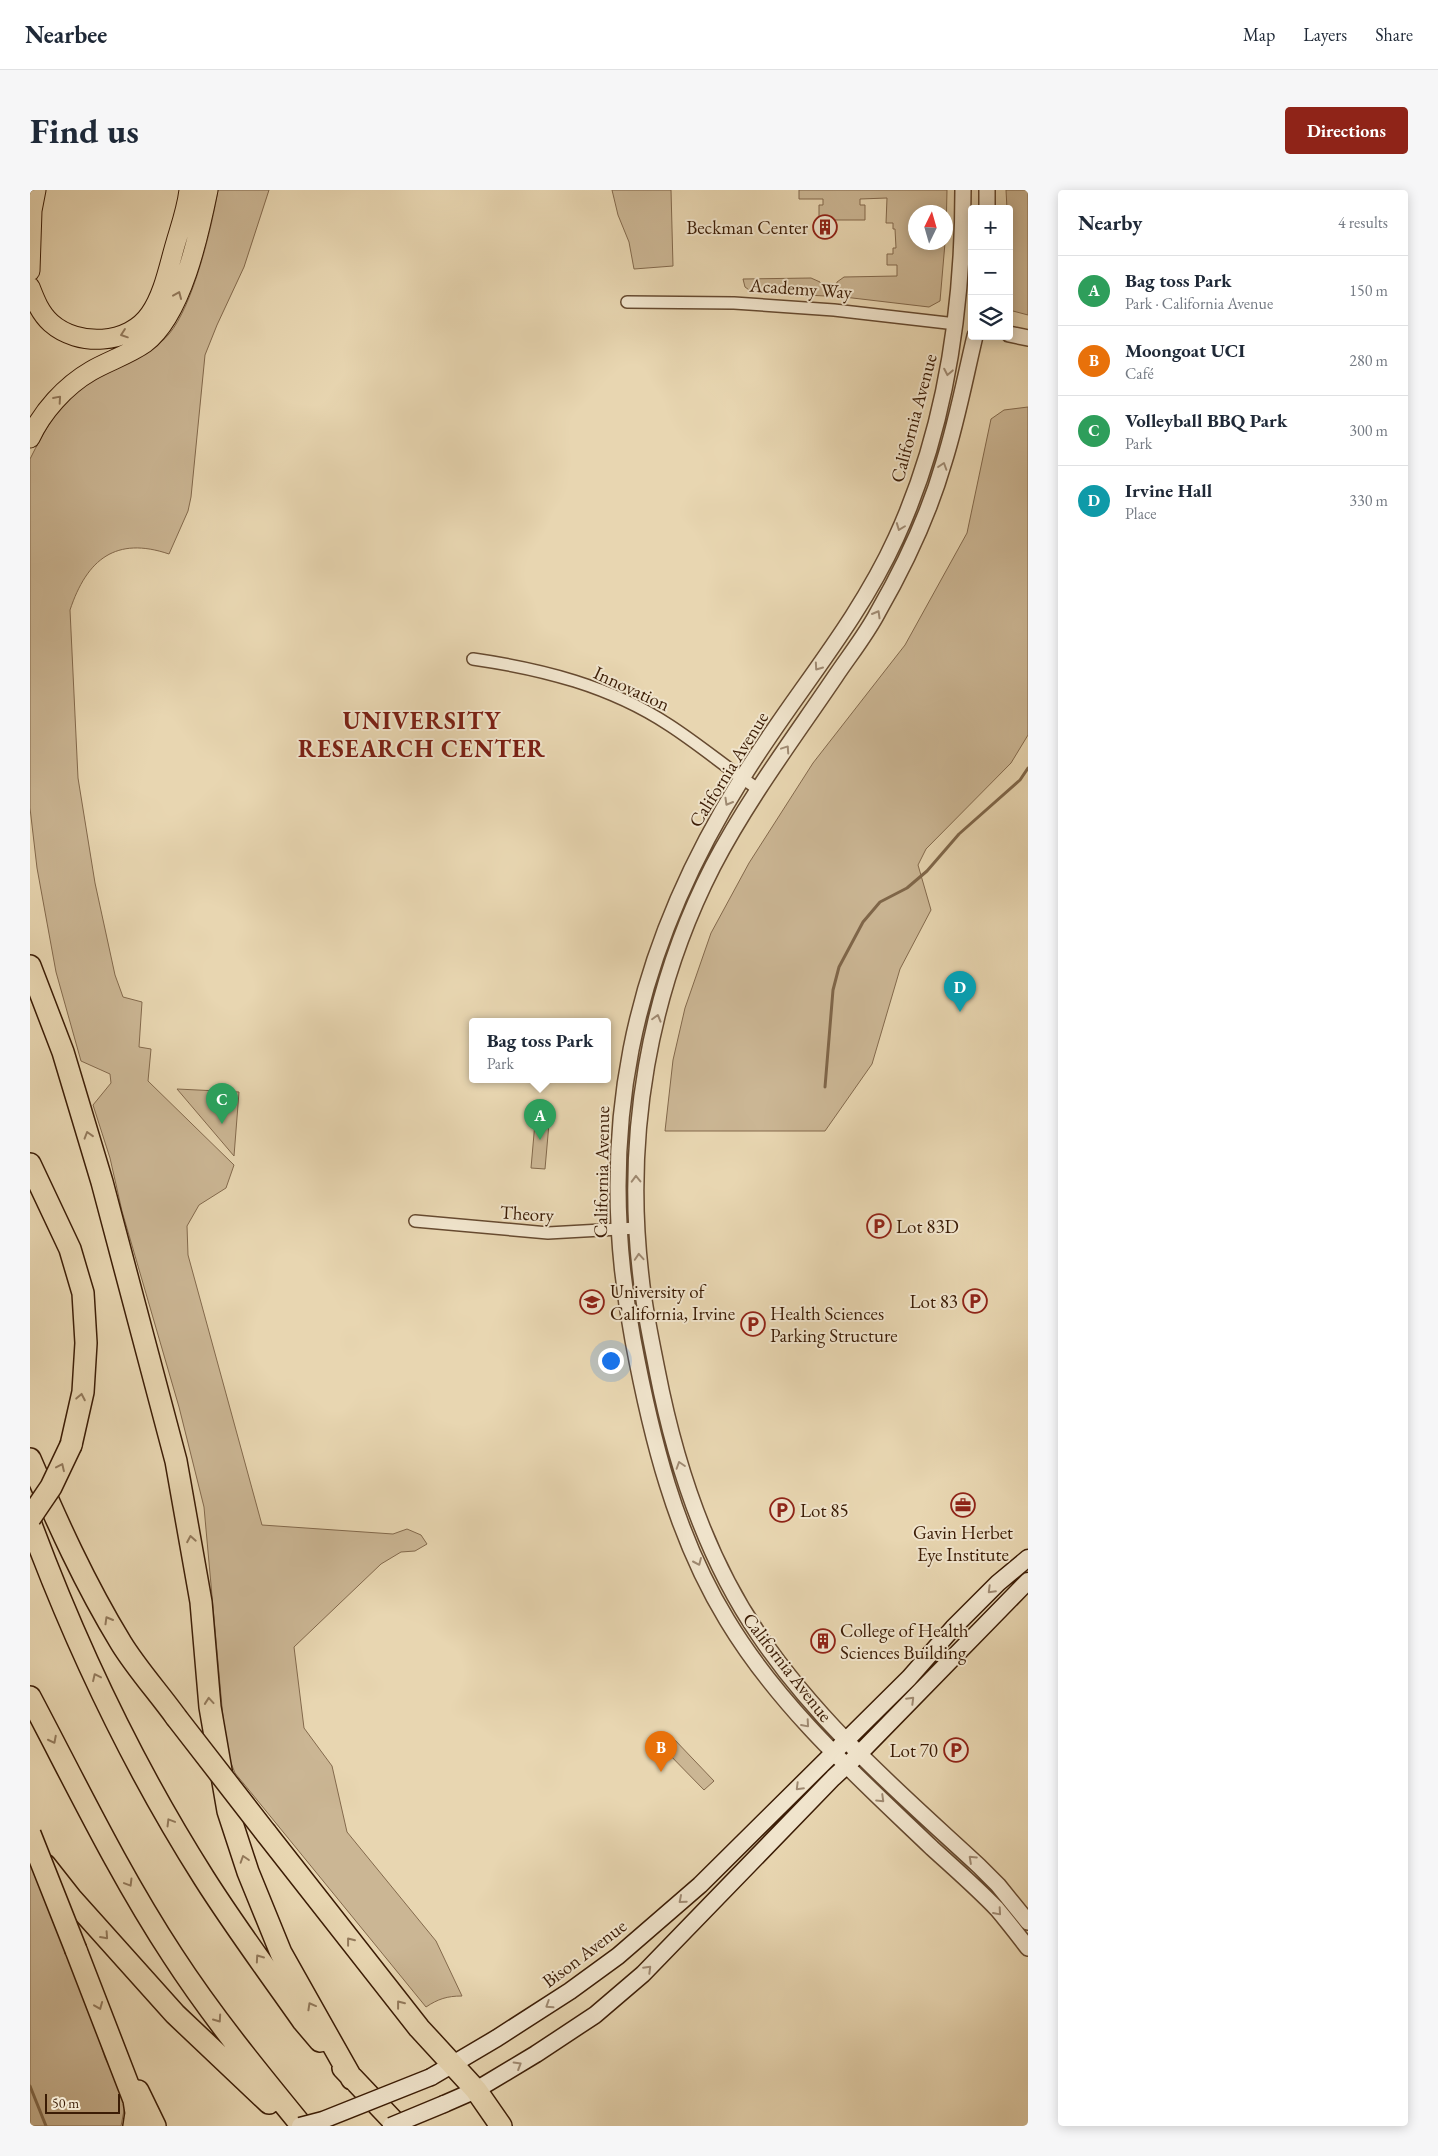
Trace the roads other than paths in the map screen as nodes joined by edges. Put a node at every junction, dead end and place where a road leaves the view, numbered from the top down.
1 (36, 190) edge
2 (189, 190) edge
3 (208, 190) edge
4 (963, 190) edge
5 (987, 190) edge
6 (987, 205) edge
7 (31, 216) edge
8 (31, 262) edge
9 (30, 287) edge
10 (627, 302) dead end
11 (956, 324) junction
12 (968, 326) edge
13 (1013, 335) edge
14 (1028, 338) edge
15 (974, 340) edge
16 (30, 438) edge
17 (473, 659) dead end
18 (742, 778) junction
19 (758, 789) junction
20 (30, 966) edge
21 (30, 1164) edge
22 (415, 1221) dead end
23 (637, 1228) junction
24 (618, 1230) junction
25 (30, 1459) edge
26 (30, 1518) edge
27 (30, 1522) edge
28 (1028, 1558) edge
29 (1028, 1581) edge
30 (30, 1697) edge
31 (846, 1741) junction
32 (833, 1753) junction
33 (852, 1760) junction
34 (30, 1834) edge
35 (30, 1845) edge
36 (1028, 1922) edge
37 (1028, 1948) edge
38 (109, 2030) junction
39 (452, 2064) junction
40 (352, 2079) junction
41 (476, 2090) junction
42 (134, 2126) edge
43 (155, 2126) edge
44 (292, 2126) edge
45 (301, 2126) edge
46 (390, 2126) edge
47 (398, 2126) edge
48 (501, 2126) edge

1 - 7 main road
2 -> 9 main road
16 -> 3 main road
4 - 11 street, California Avenue
5 - 6 street
7 - 8 main road
10 - 11 street, Academy Way
11 - 12 street, Academy Way
11 -> 18 street, California Avenue
13 - 14 street
19 -> 15 street, California Avenue
17 - 18 street, Innovation
18 - 19 street, Innovation
18 -> 24 street, California Avenue
23 -> 19 street, California Avenue
40 -> 20 highway
26 -> 21 highway, bridge
22 - 24 street, Theory
23 - 24 street, Theory
31 -> 23 street, California Avenue
24 -> 32 street, California Avenue
39 -> 25 highway, bridge
40 -> 27 highway
28 -> 31 main road, Bison Avenue
33 -> 29 main road
30 -> 45 highway
31 - 32 main road, Bison Avenue
31 - 33 street, California Avenue
32 - 33 street, California Avenue
32 -> 39 main road, Bison Avenue
36 -> 33 street, California Avenue
33 -> 37 street, California Avenue
41 -> 33 main road
34 -> 38 highway, bridge
35 -> 44 highway
38 - 42 highway
38 - 43 highway
39 - 41 highway
39 - 45 main road, Bison Avenue, bridge
40 - 47 highway
41 - 46 main road, bridge
41 - 48 highway

